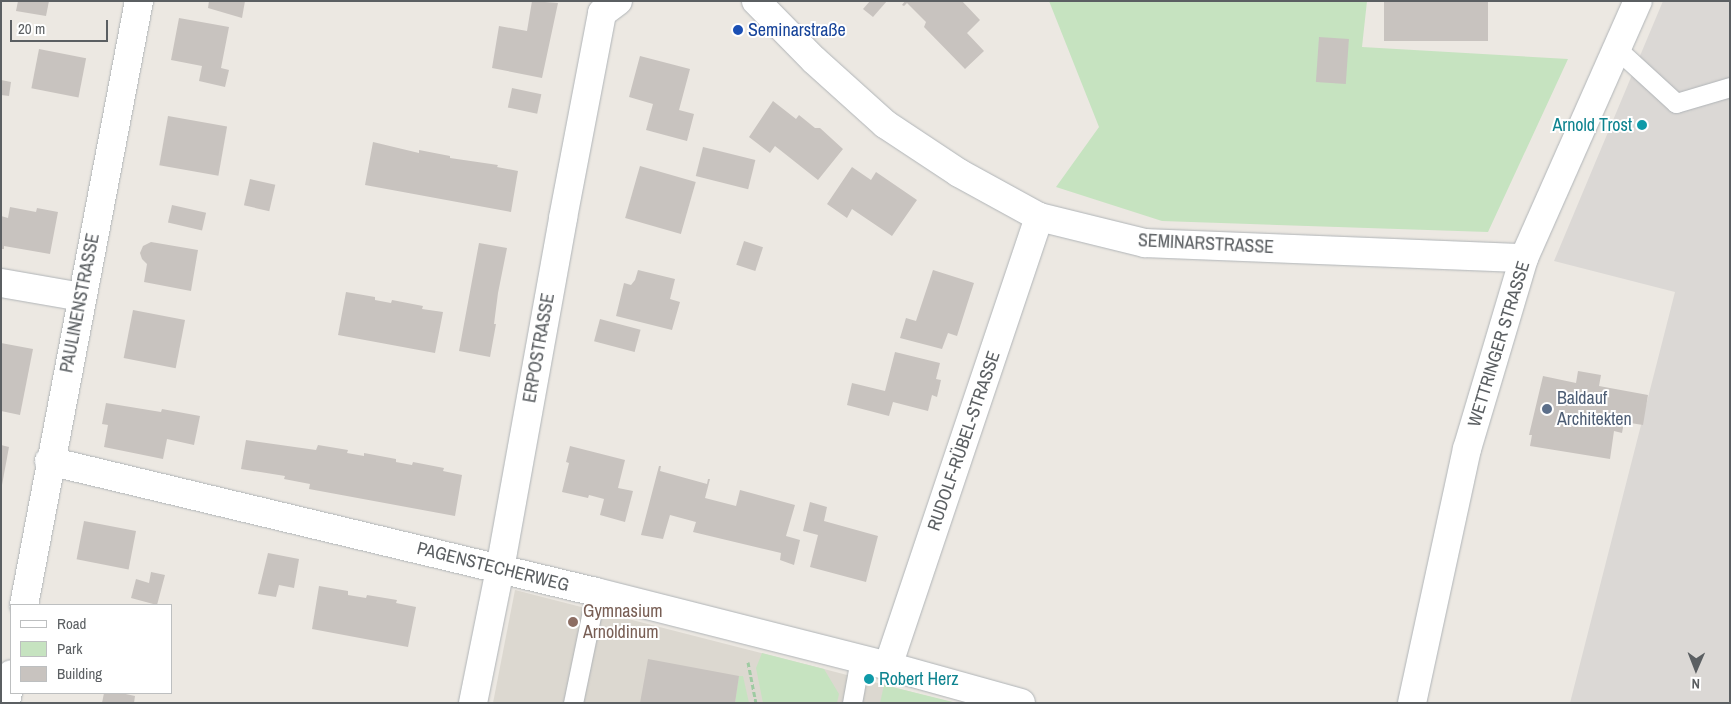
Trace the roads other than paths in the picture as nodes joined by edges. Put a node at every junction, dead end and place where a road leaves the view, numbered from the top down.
1 (139, 1) edge
2 (618, 1) edge
3 (756, 1) edge
4 (1638, 1) edge
5 (1617, 49) junction
6 (1730, 87) edge
7 (1039, 217) junction
8 (1524, 258) junction
9 (1, 284) edge
10 (81, 297) junction
11 (49, 461) junction
12 (500, 569) junction
13 (596, 592) junction
14 (24, 604) edge
15 (860, 659) junction
16 (888, 666) junction
17 (10, 680) edge
18 (6, 703) edge
19 (473, 703) edge
20 (573, 703) edge
21 (852, 703) edge
22 (1021, 703) edge
23 (1412, 703) edge

1 - 10 street, PAULINENSTRASSE
2 - 12 street, ERPOSTRASSE
3 - 7 street, SEMINARSTRASSE
4 - 5 street, WETTRINGER STRASSE
5 - 6 lane
5 - 8 street, WETTRINGER STRASSE
7 - 8 street, SEMINARSTRASSE
7 - 16 street, RUDOLF-RÜBEL-STRASSE
8 - 23 street, WETTRINGER STRASSE
9 - 10 street
10 - 11 street, PAULINENSTRASSE
11 - 12 street, PAGENSTECHERWEG
11 - 14 street, PAULINENSTRASSE
12 - 13 street, PAGENSTECHERWEG
12 - 19 street, ERPOSTRASSE
13 - 15 street, PAGENSTECHERWEG
13 - 20 lane
15 - 16 street, PAGENSTECHERWEG
15 - 21 lane
16 - 22 street, PAGENSTECHERWEG
17 - 18 street

